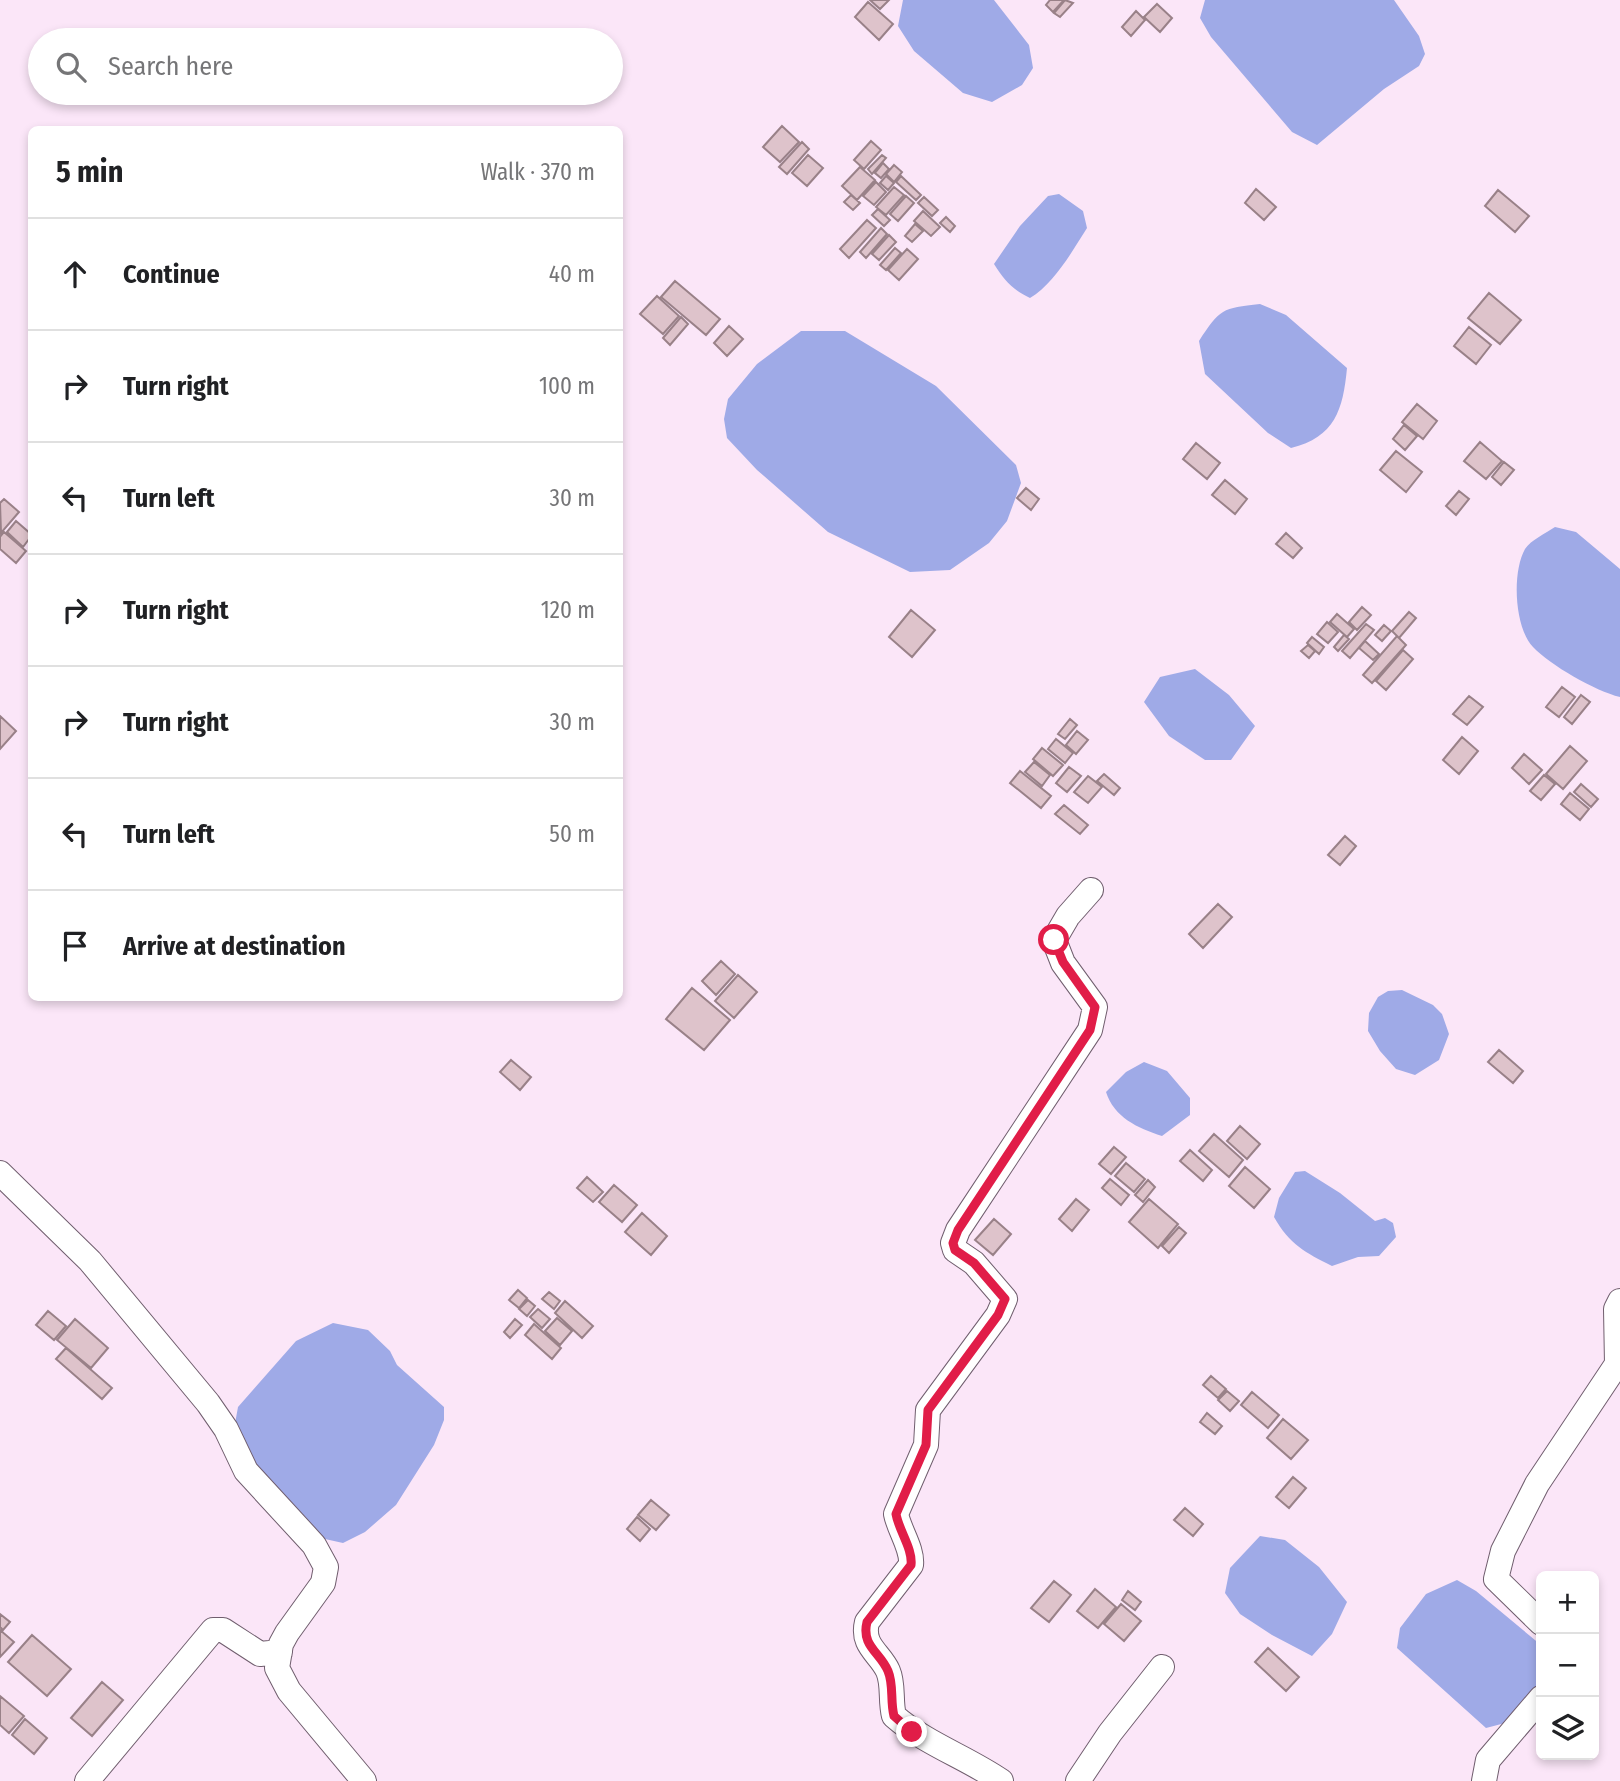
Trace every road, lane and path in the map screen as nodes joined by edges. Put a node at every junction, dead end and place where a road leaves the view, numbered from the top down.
1 (1091, 890) dead end
2 (0, 1173) edge
3 (1620, 1301) edge
4 (1536, 1618) edge
5 (280, 1652) junction
6 (1162, 1667) dead end
7 (1536, 1704) edge
8 (87, 1781) edge
9 (364, 1781) edge
10 (1002, 1781) edge
11 (1078, 1781) edge
12 (1484, 1781) edge

1 - 10 street
2 - 5 street
3 - 4 street
5 - 8 street
5 - 9 street
6 - 11 street
7 - 12 street

